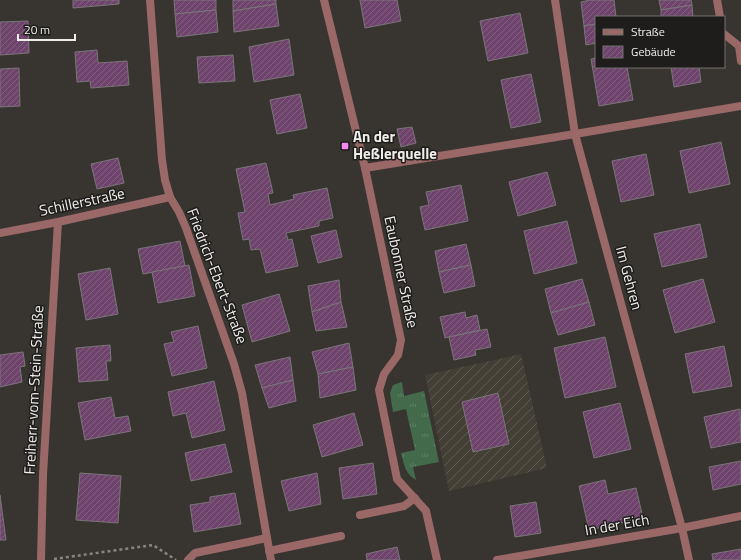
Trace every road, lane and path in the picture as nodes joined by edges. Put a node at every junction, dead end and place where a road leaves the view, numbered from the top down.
1 (150, 0) edge
2 (324, 0) edge
3 (555, 0) edge
4 (717, 0) edge
5 (720, 16) edge
6 (725, 35) edge
7 (741, 61) edge
8 (741, 106) edge
9 (575, 134) junction
10 (365, 168) junction
11 (170, 198) junction
12 (58, 222) junction
13 (0, 234) edge
14 (415, 498) junction
15 (360, 515) dead end
16 (741, 516) edge
17 (682, 528) junction
18 (341, 536) dead end
19 (267, 538) junction
20 (269, 551) junction
21 (52, 559) dead end
22 (41, 560) edge
23 (176, 560) edge
24 (188, 560) edge
25 (271, 560) edge
26 (437, 560) edge
27 (497, 560) edge
28 (689, 560) edge

1 - 11 street, Friedrich-Ebert-Straße
2 - 10 street, Eaubonner Straße
3 - 9 street, Im Gehren
4 - 5 street
6 - 7 street
8 - 9 street
9 - 10 street
9 - 17 street, Im Gehren
10 - 14 street, Eaubonner Straße
11 - 12 street, Schillerstraße
11 - 19 street, Friedrich-Ebert-Straße
12 - 13 street, Schillerstraße
12 - 22 street, Freiherr-vom-Stein-Straße
14 - 15 street
14 - 26 street, Eaubonner Straße
16 - 17 street, In der Eich
17 - 27 street, In der Eich
17 - 28 street, Im Gehren
18 - 20 street
19 - 20 street, Friedrich-Ebert-Straße
19 - 24 street
20 - 25 street, Friedrich-Ebert-Straße
21 - 23 path

